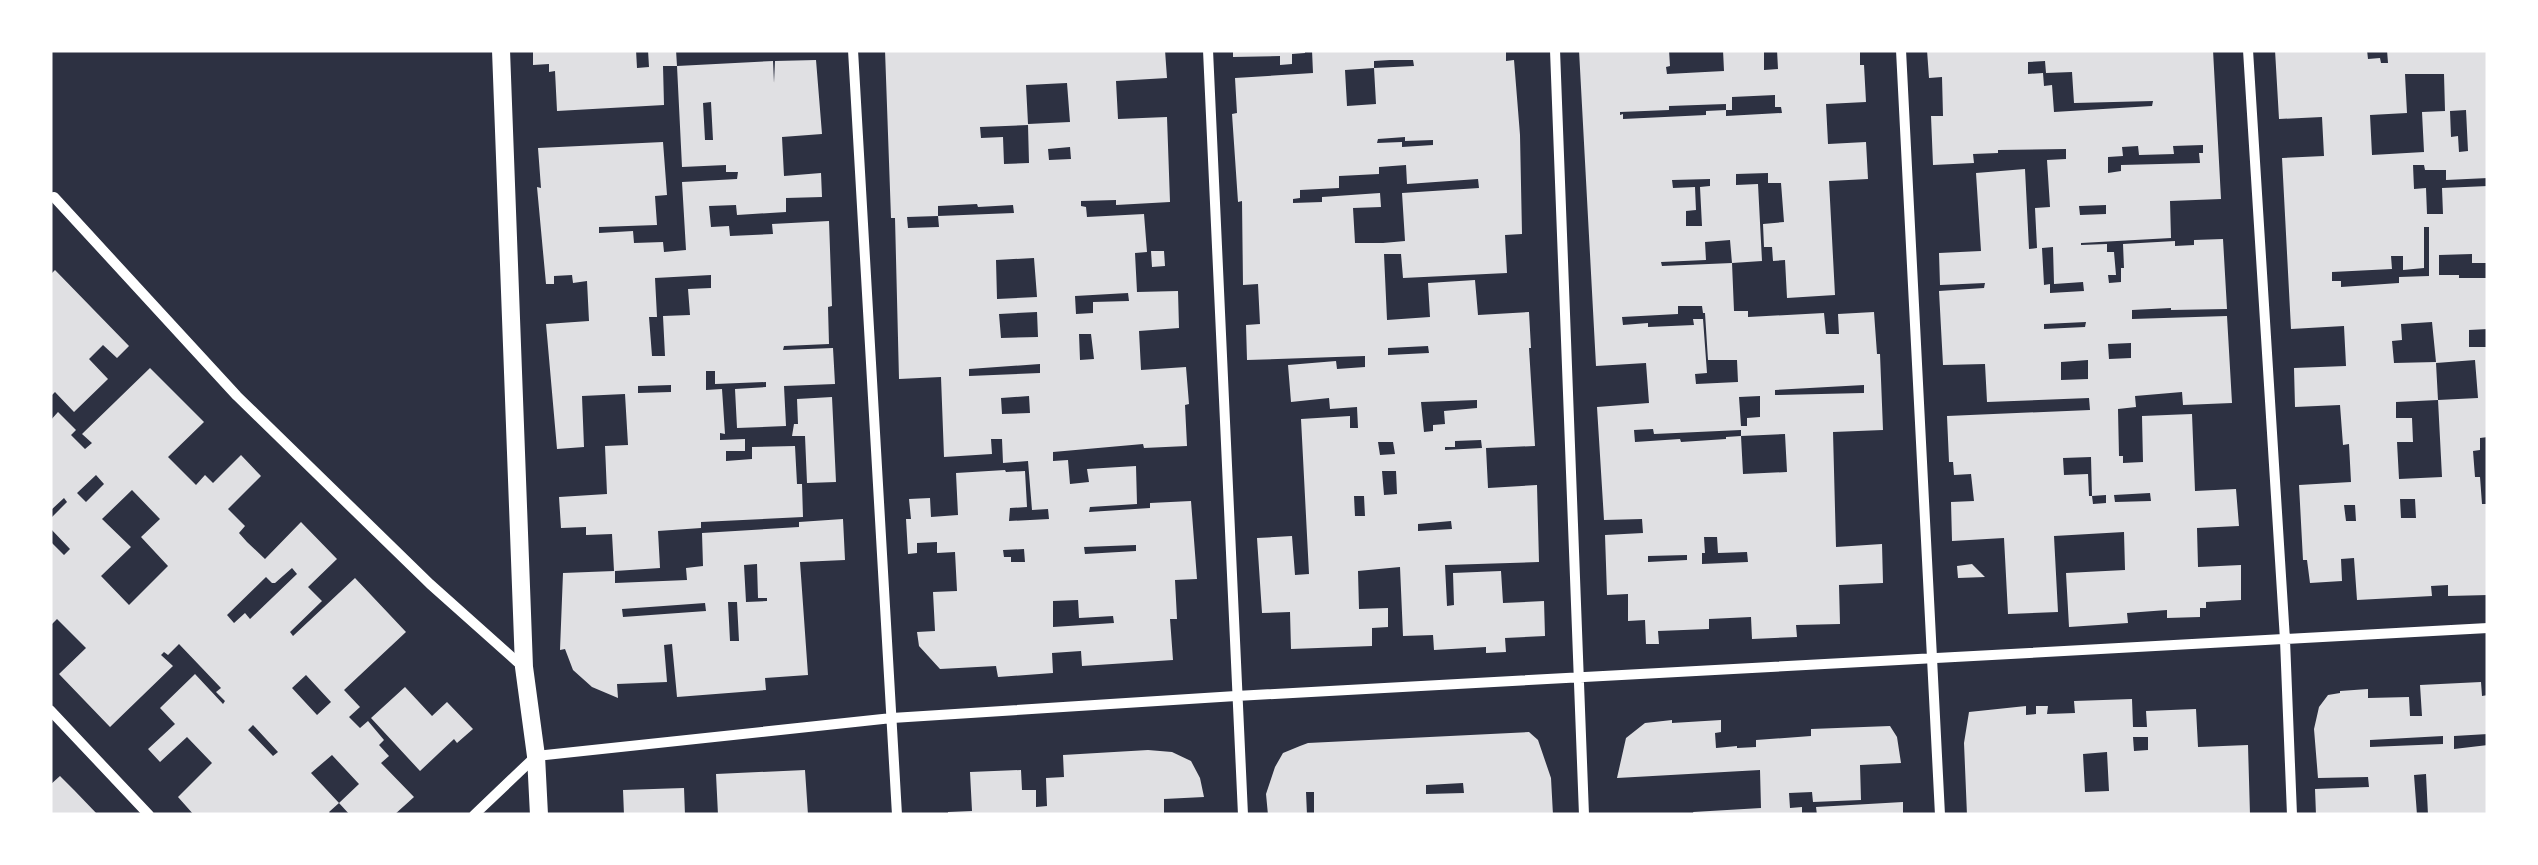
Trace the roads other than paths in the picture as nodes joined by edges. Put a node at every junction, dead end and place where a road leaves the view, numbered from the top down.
1 (501, 50) edge
2 (853, 50) edge
3 (1208, 50) edge
4 (1555, 50) edge
5 (1900, 50) edge
6 (2248, 50) edge
7 (54, 197) dead end
8 (2488, 628) edge
9 (2285, 640) junction
10 (1931, 659) junction
11 (524, 668) junction
12 (1578, 676) junction
13 (1236, 696) junction
14 (50, 710) edge
15 (892, 718) junction
16 (536, 756) junction
17 (149, 815) edge
18 (474, 815) edge
19 (539, 815) edge
20 (896, 815) edge
21 (1243, 815) edge
22 (1584, 815) edge
23 (1940, 815) edge
24 (2292, 815) edge

1 - 11 street
2 - 15 street
3 - 13 street
4 - 12 street
5 - 10 street
6 - 9 street
7 - 11 street
8 - 9 street
9 - 10 street
9 - 24 street
10 - 12 street
10 - 23 street
11 - 16 street
12 - 13 street
12 - 22 street
13 - 15 street
13 - 21 street
14 - 17 street
15 - 16 street
15 - 20 street
16 - 18 street
16 - 19 street

